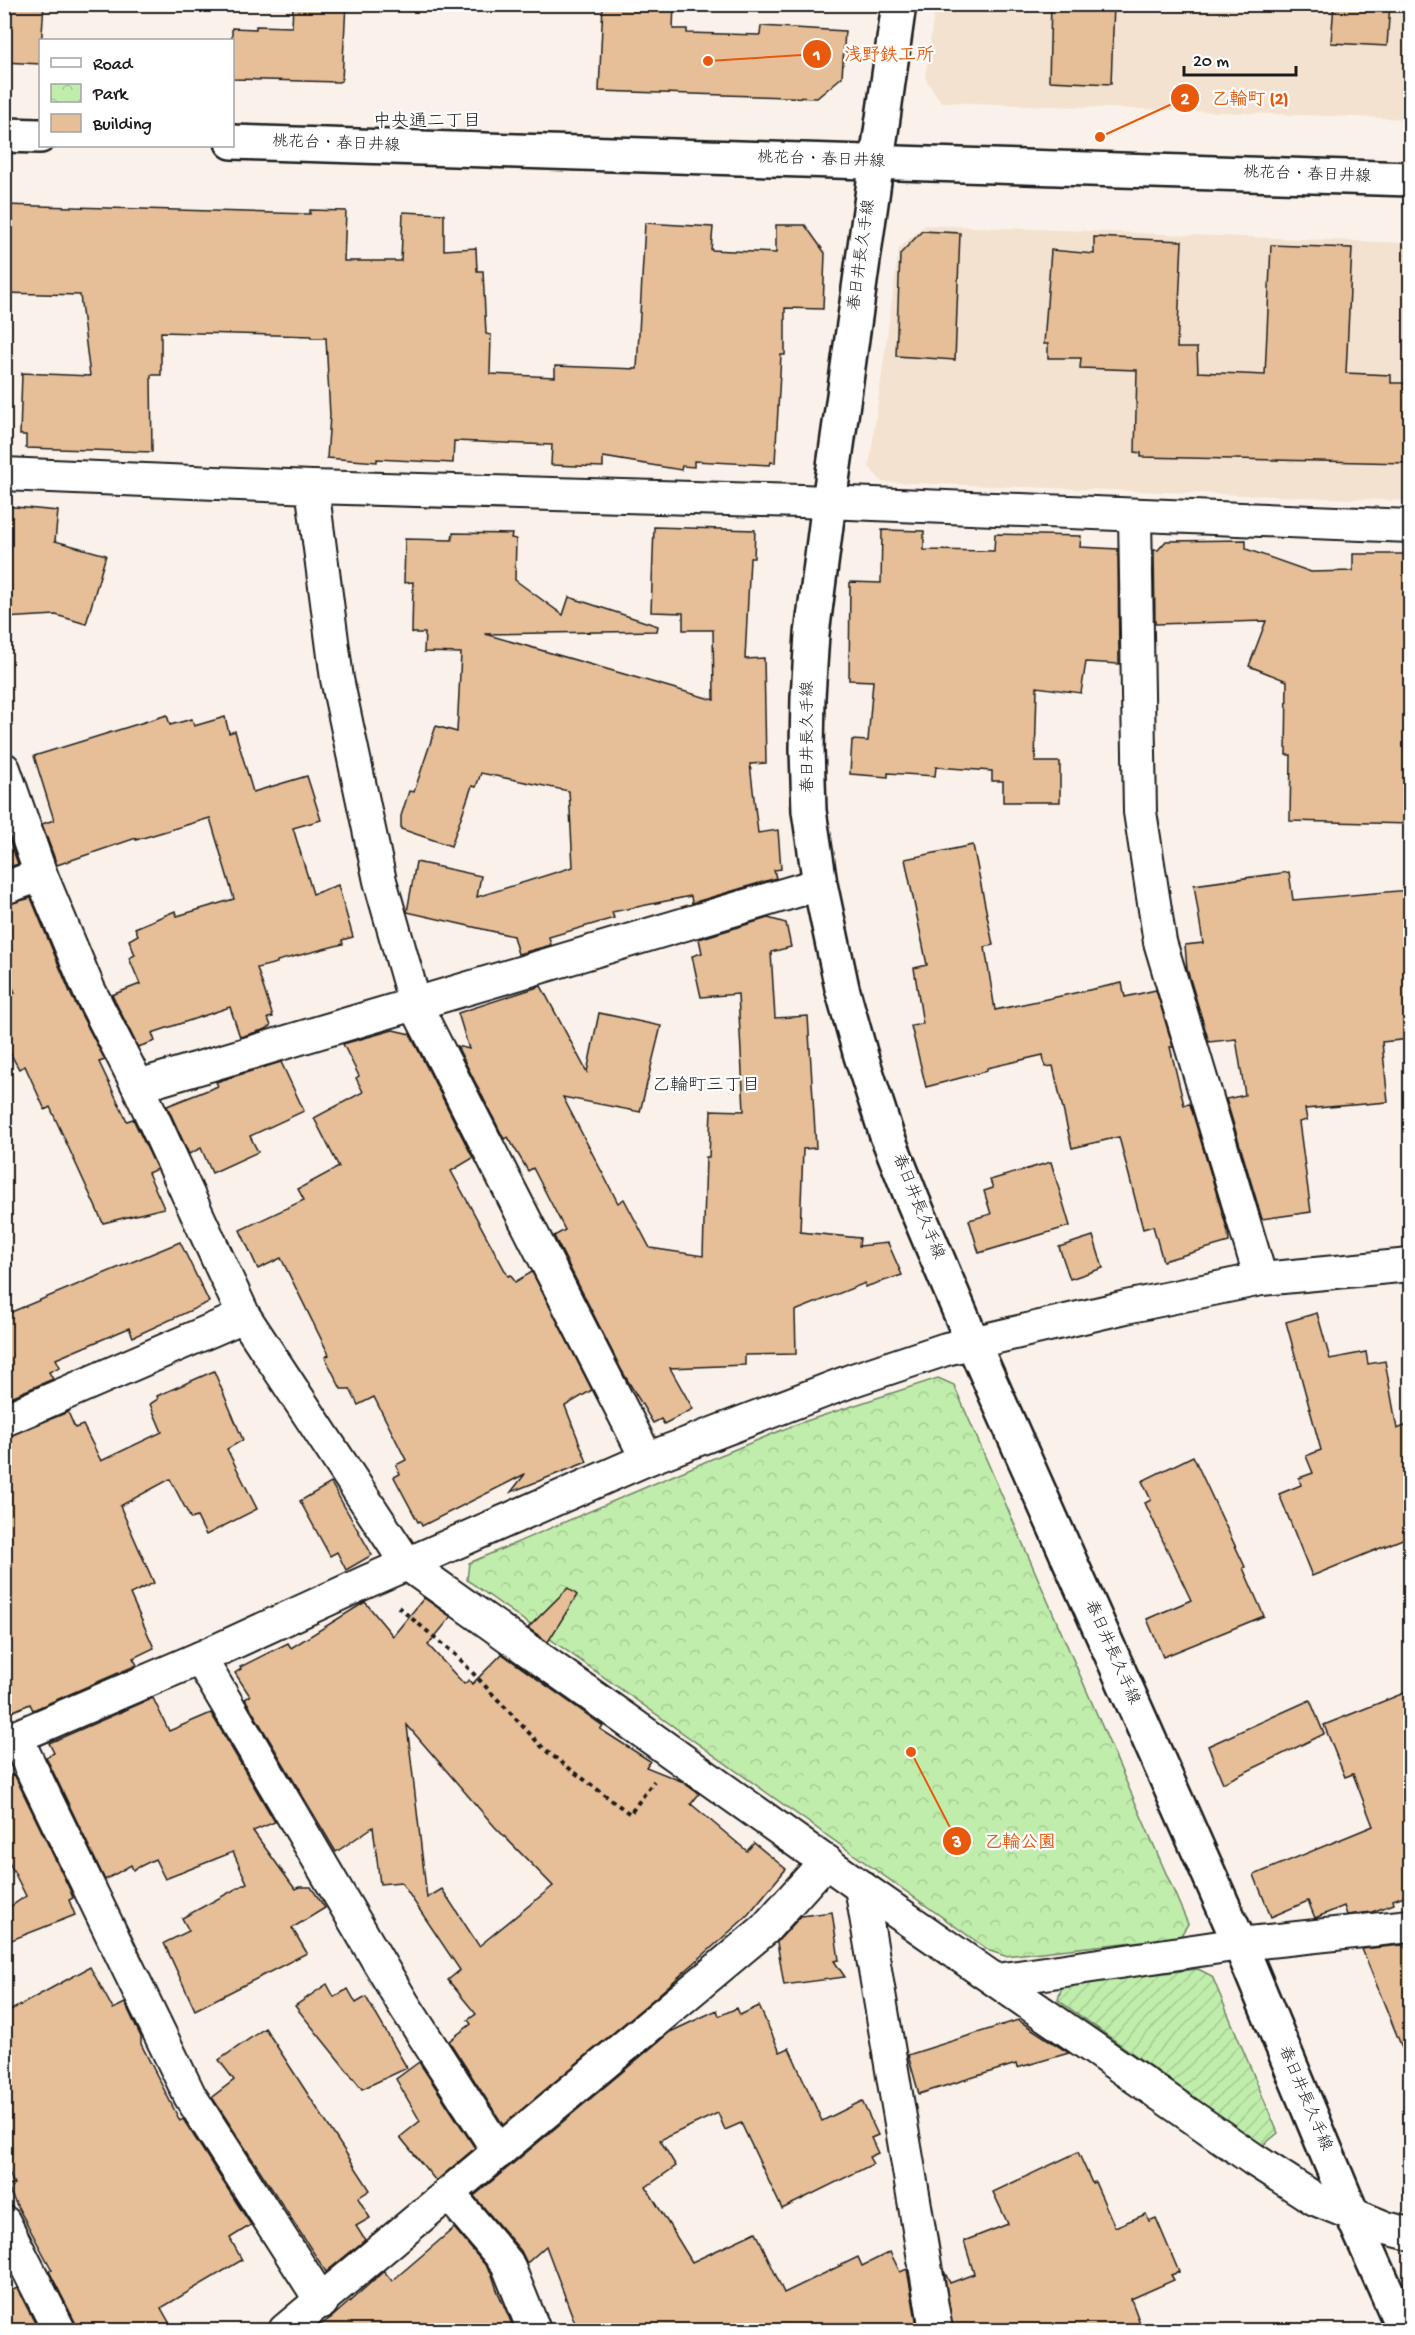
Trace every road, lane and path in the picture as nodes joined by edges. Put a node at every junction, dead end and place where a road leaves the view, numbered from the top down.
1 (899, 4) edge
2 (4, 135) edge
3 (39, 136) edge
4 (234, 142) edge
5 (876, 162) junction
6 (1410, 179) edge
7 (4, 474) edge
8 (312, 487) junction
9 (830, 502) junction
10 (1135, 516) junction
11 (1410, 526) edge
12 (4, 770) edge
13 (41, 875) junction
14 (820, 884) junction
15 (4, 888) edge
16 (414, 1004) junction
17 (138, 1086) junction
18 (1410, 1265) edge
19 (1261, 1279) junction
20 (244, 1316) junction
21 (973, 1343) junction
22 (4, 1420) edge
23 (647, 1459) junction
24 (408, 1564) junction
25 (368, 1581) junction
26 (200, 1658) junction
27 (10, 1740) edge
28 (674, 1754) junction
29 (826, 1861) junction
30 (861, 1887) junction
31 (1410, 1926) edge
32 (1240, 1944) junction
33 (998, 1980) junction
34 (500, 2152) junction
35 (449, 2194) junction
36 (1352, 2214) junction
37 (4, 2222) edge
38 (1410, 2234) edge
39 (322, 2302) junction
40 (58, 2331) edge
41 (285, 2331) edge
42 (534, 2331) edge
43 (936, 2331) edge
44 (1404, 2331) edge

1 - 5 main road, 春日井長久手線
2 - 3 main road
4 - 5 main road, 桃花台・春日井線
5 - 6 main road, 桃花台・春日井線
5 - 9 main road, 春日井長久手線
7 - 8 street
8 - 9 street
8 - 16 street
9 - 10 street
9 - 14 main road, 春日井長久手線
10 - 11 street
10 - 19 street
12 - 13 street
13 - 15 street
13 - 17 street
14 - 16 street
14 - 21 main road, 春日井長久手線
16 - 17 street
16 - 23 street
17 - 20 street
18 - 19 street
19 - 21 street
20 - 22 street
20 - 24 street
21 - 23 street
21 - 32 main road, 春日井長久手線
23 - 24 street
24 - 25 street
24 - 28 street
25 - 26 street
25 - 28 path
26 - 27 street
26 - 34 street
27 - 39 street
28 - 29 street
29 - 30 street
29 - 34 street
30 - 33 street
30 - 43 street
31 - 32 street
32 - 33 street
32 - 36 main road, 春日井長久手線
33 - 36 street
34 - 35 street
35 - 39 street
35 - 42 street
36 - 38 street
36 - 44 main road, 春日井長久手線
37 - 40 street
39 - 41 street

